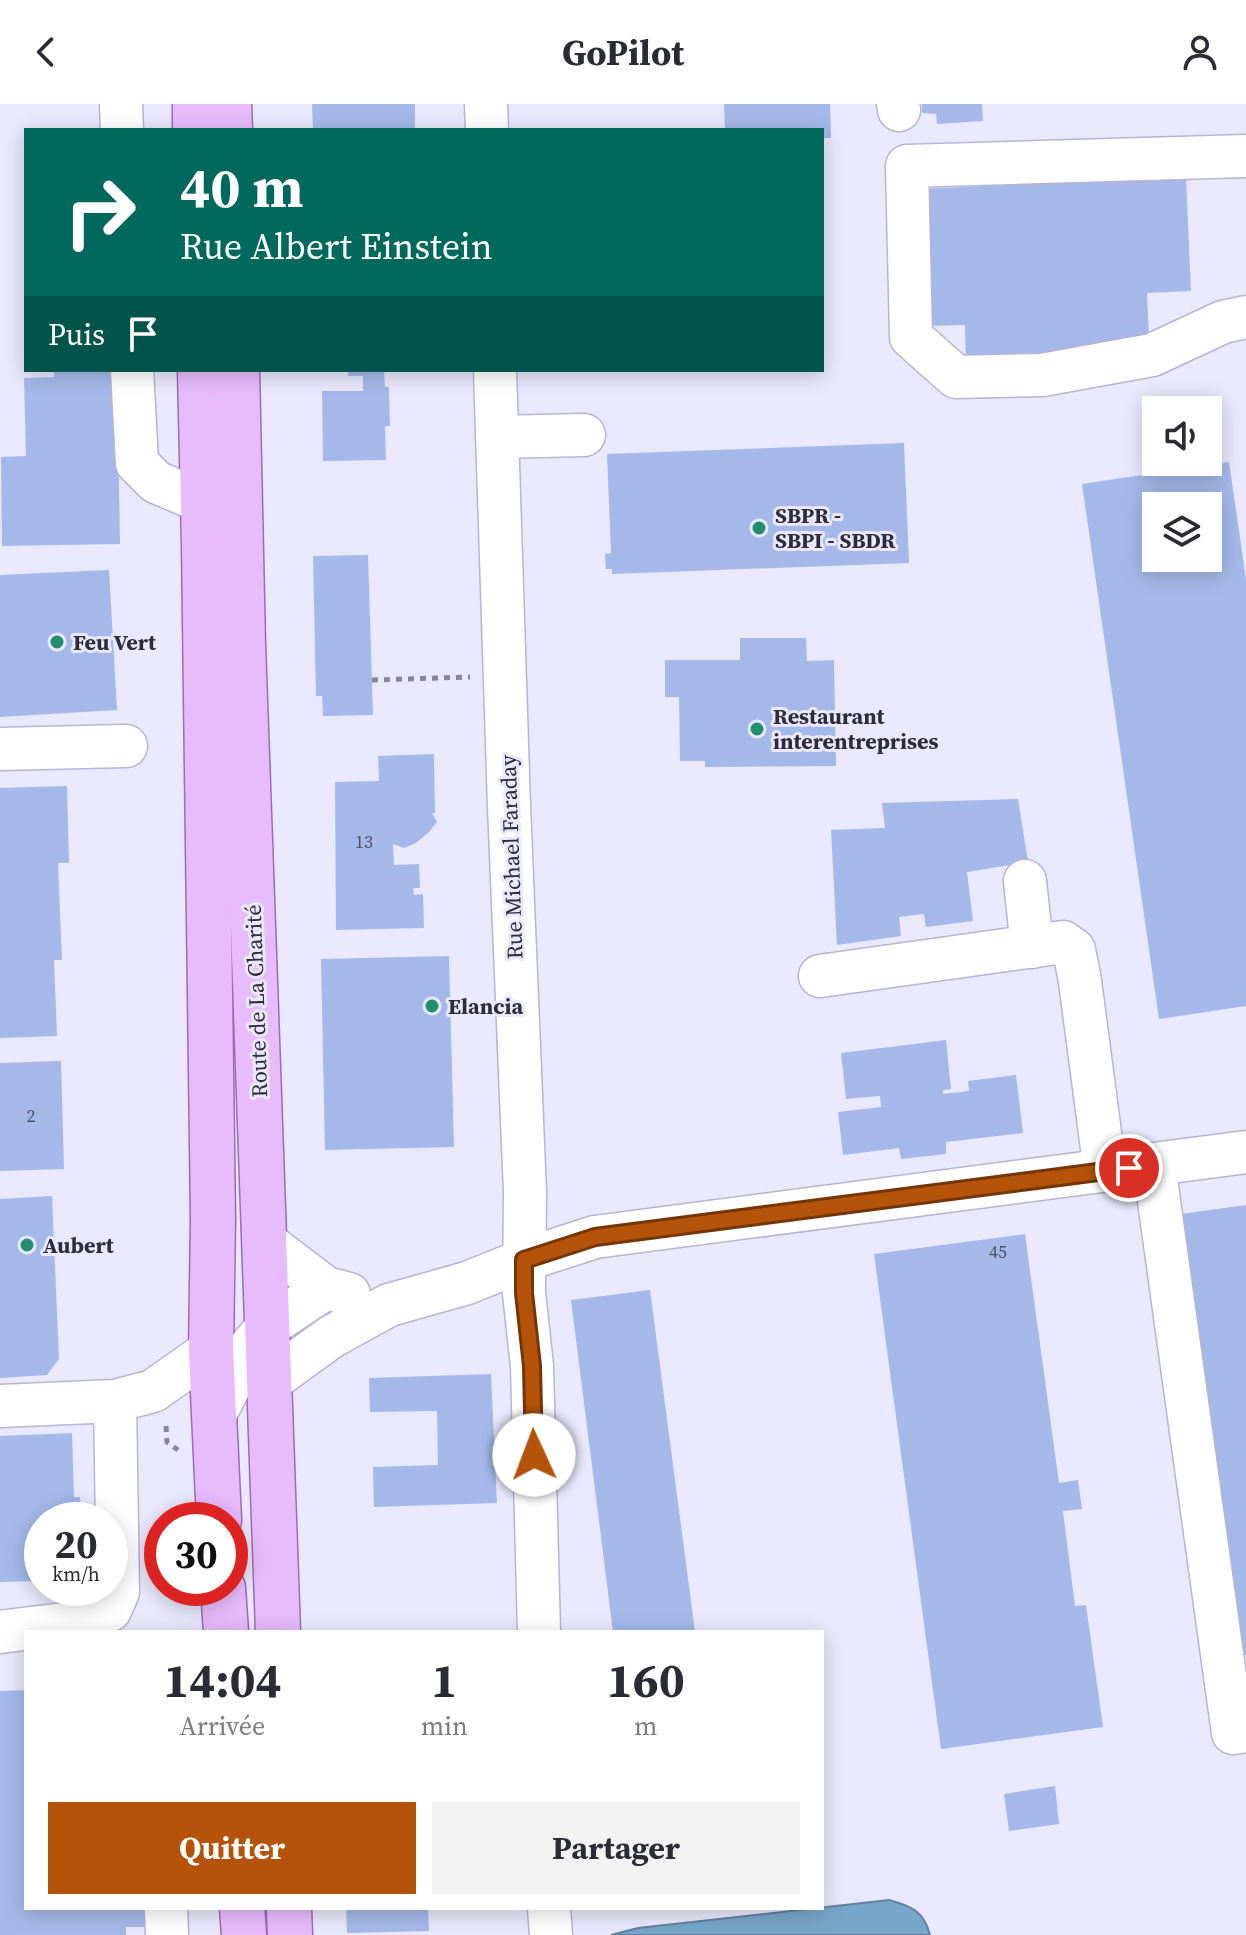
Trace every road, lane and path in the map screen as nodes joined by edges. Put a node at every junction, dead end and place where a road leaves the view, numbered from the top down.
1 (121, 104) edge
2 (195, 104) edge
3 (229, 104) edge
4 (486, 104) edge
5 (122, 128) edge
6 (195, 128) edge
7 (230, 128) edge
8 (487, 128) edge
9 (1246, 156) edge
10 (1246, 317) edge
11 (132, 372) edge
12 (200, 372) edge
13 (237, 372) edge
14 (495, 372) edge
15 (584, 435) dead end
16 (497, 437) junction
17 (203, 502) junction
18 (474, 677) dead end
19 (372, 680) dead end
20 (126, 746) dead end
21 (0, 749) edge
22 (1025, 881) dead end
23 (1032, 947) junction
24 (820, 976) dead end
25 (1246, 1152) edge
26 (1154, 1165) junction
27 (1105, 1171) junction
28 (264, 1241) junction
29 (524, 1260) junction
30 (326, 1288) junction
31 (389, 1305) junction
32 (250, 1351) junction
33 (115, 1401) junction
34 (0, 1406) edge
35 (218, 1502) edge
36 (224, 1606) edge
37 (92, 1627) edge
38 (37, 1630) edge
39 (226, 1630) edge
40 (278, 1630) edge
41 (539, 1630) edge
42 (24, 1631) edge
43 (0, 1632) edge
44 (1246, 1731) edge
45 (166, 1910) edge
46 (242, 1910) edge
47 (289, 1910) edge
48 (549, 1910) edge
49 (167, 1935) edge
50 (244, 1935) edge
51 (290, 1935) edge
52 (551, 1935) edge

1 - 5 street
2 - 6 main road
3 - 7 main road
4 - 8 street
9 - 10 street
11 - 17 street
12 - 17 main road
13 - 28 main road, Route de La Charité
14 - 16 street, Rue Michael Faraday
15 - 16 street
16 - 29 street, Rue Michael Faraday
17 - 32 main road
18 - 19 path
20 - 21 street
22 - 23 street
23 - 24 street
23 - 27 street
25 - 26 street
26 - 27 street
26 - 44 street
27 - 29 street
28 - 30 street
28 - 32 main road, Route de La Charité
29 - 31 street
29 - 41 street, Rue Michael Faraday
30 - 31 street
30 - 32 street
31 - 32 street
32 - 33 street
32 - 35 main road, Route de La Charité
32 - 40 main road, Route de La Charité
33 - 34 street
33 - 37 street
36 - 39 main road
37 - 38 street
42 - 43 street
45 - 49 street
46 - 50 main road
47 - 51 main road
48 - 52 street

